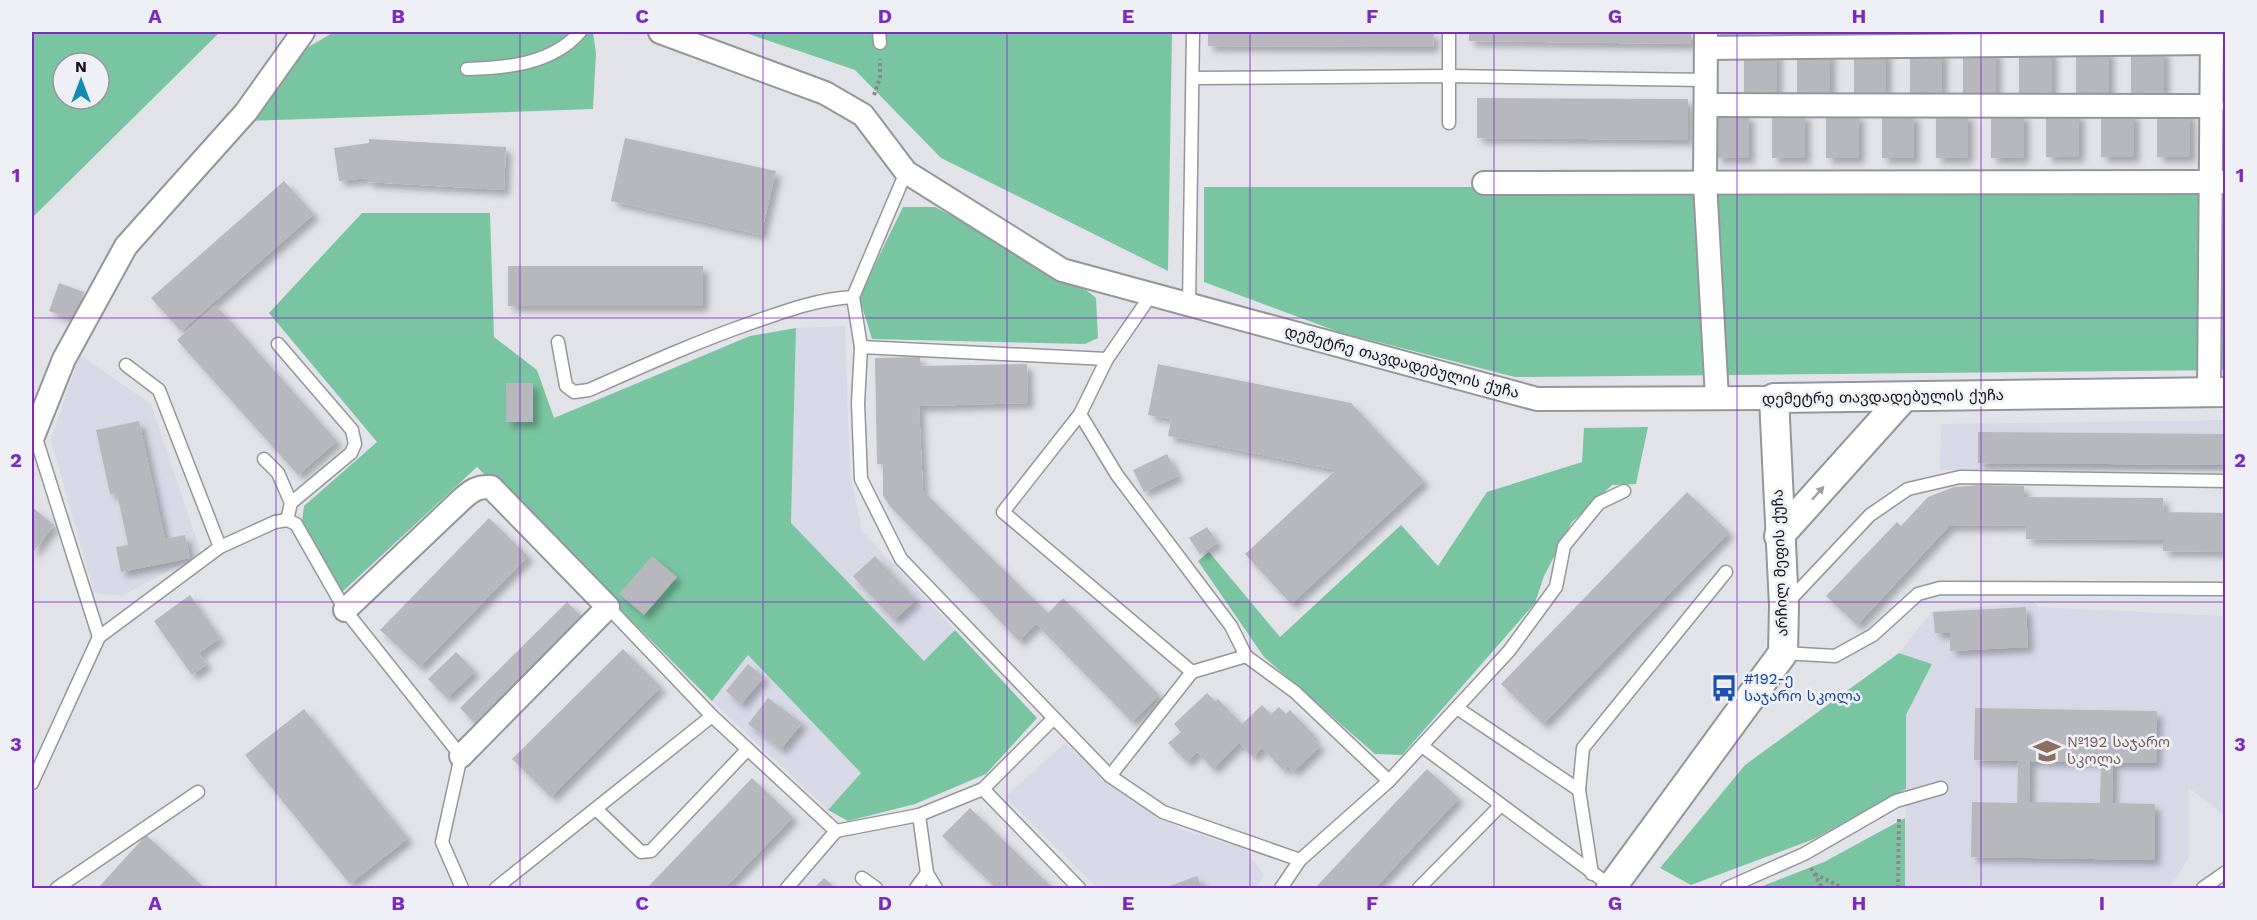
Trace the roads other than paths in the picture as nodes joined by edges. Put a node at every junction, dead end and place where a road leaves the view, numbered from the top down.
1 (303, 32) edge
2 (579, 32) edge
3 (660, 32) edge
4 (1193, 32) edge
5 (1449, 32) edge
6 (2212, 37) edge
7 (1706, 40) edge
8 (467, 69) dead end
9 (1449, 76) junction
10 (1193, 78) junction
11 (1706, 80) junction
12 (2219, 83) edge
13 (1706, 105) junction
14 (2212, 106) junction
15 (1449, 123) dead end
16 (906, 172) junction
17 (2218, 182) edge
18 (1484, 183) dead end
19 (1705, 183) junction
20 (1151, 295) junction
21 (853, 297) junction
22 (1189, 305) junction
23 (558, 342) dead end
24 (278, 344) dead end
25 (861, 347) junction
26 (1107, 359) junction
27 (126, 365) dead end
28 (2218, 392) edge
29 (1904, 397) junction
30 (1717, 398) junction
31 (1774, 398) junction
32 (1080, 414) junction
33 (33, 435) edge
34 (264, 459) dead end
35 (2226, 481) edge
36 (1624, 491) dead end
37 (291, 502) junction
38 (287, 520) junction
39 (1779, 536) junction
40 (220, 547) junction
41 (1726, 572) dead end
42 (2226, 589) edge
43 (1784, 606) junction
44 (608, 607) junction
45 (345, 610) junction
46 (99, 638) junction
47 (1783, 653) junction
48 (1245, 656) junction
49 (1192, 672) junction
50 (1457, 708) junction
51 (712, 716) junction
52 (1054, 718) junction
53 (1422, 746) junction
54 (747, 750) junction
55 (32, 752) edge
56 (461, 756) junction
57 (43, 760) junction
58 (1110, 776) junction
59 (1389, 781) junction
60 (32, 783) edge
61 (1941, 788) dead end
62 (983, 789) junction
63 (1579, 790) junction
64 (198, 792) dead end
65 (1501, 805) junction
66 (596, 810) junction
67 (919, 815) junction
68 (836, 831) junction
69 (1300, 860) junction
70 (2226, 872) edge
71 (927, 873) junction
72 (862, 878) dead end
73 (1609, 884) edge
74 (57, 888) edge
75 (462, 888) edge
76 (496, 888) edge
77 (787, 888) edge
78 (876, 888) edge
79 (916, 888) edge
80 (936, 888) edge
81 (1079, 888) edge
82 (1281, 888) edge
83 (1419, 888) edge
84 (1727, 888) edge
85 (2203, 888) edge

1 - 33 street
2 - 8 lane
3 - 16 street, დემეტრე თავდადებულის ქუჩა
4 - 10 lane
5 - 9 lane
6 - 7 street
6 - 12 street
7 - 11 street
9 - 10 lane
9 - 11 lane
9 - 15 lane
10 - 22 lane
11 - 13 street
12 - 14 street
13 - 14 street
13 - 19 street
14 - 17 street
16 - 20 street, დემეტრე თავდადებულის ქუჩა
16 - 21 lane
17 - 19 street
17 - 28 street
18 - 19 street
19 - 30 street
20 - 22 street, დემეტრე თავდადებულის ქუჩა
20 - 26 lane
21 - 23 lane
21 - 25 lane
22 - 30 street, დემეტრე თავდადებულის ქუჩა
24 - 37 lane
25 - 26 lane
25 - 52 lane
26 - 32 lane
27 - 40 lane
28 - 29 street, დემეტრე თავდადებულის ქუჩა
29 - 31 street, დემეტრე თავდადებულის ქუჩა
39 -> 29 street
30 - 31 street, დემეტრე თავდადებულის ქუჩა
31 - 39 street, არჩილ მეფის ქუჩა
32 - 48 lane
32 - 49 lane
33 - 46 lane
34 - 37 lane
35 - 43 lane
36 - 50 lane
37 - 38 lane
38 - 40 lane
38 - 45 lane
39 - 43 street, არჩილ მეფის ქუჩა
40 - 46 lane
41 - 63 lane
42 - 47 lane
43 - 47 street, არჩილ მეფის ქუჩა
44 - 45 street
44 - 51 lane
44 - 56 street
45 - 56 lane
46 - 57 lane
47 - 73 street, არჩილ მეფის ქუჩა
48 - 49 lane
48 - 59 lane
49 - 58 lane
50 - 53 lane
50 - 63 lane
51 - 54 lane
51 - 66 lane
52 - 58 lane
52 - 62 lane
53 - 59 lane
53 - 65 lane
54 - 66 lane
54 - 68 lane
55 - 57 lane
56 - 75 lane
57 - 60 lane
58 - 69 lane
59 - 69 lane
61 - 84 lane
62 - 67 lane
62 - 81 lane
63 - 73 lane
64 - 74 lane
65 - 73 lane
65 - 83 lane
66 - 76 lane
67 - 68 lane
67 - 71 lane
68 - 77 lane
69 - 82 lane
70 - 85 lane
71 - 79 lane
71 - 80 lane
72 - 78 lane

